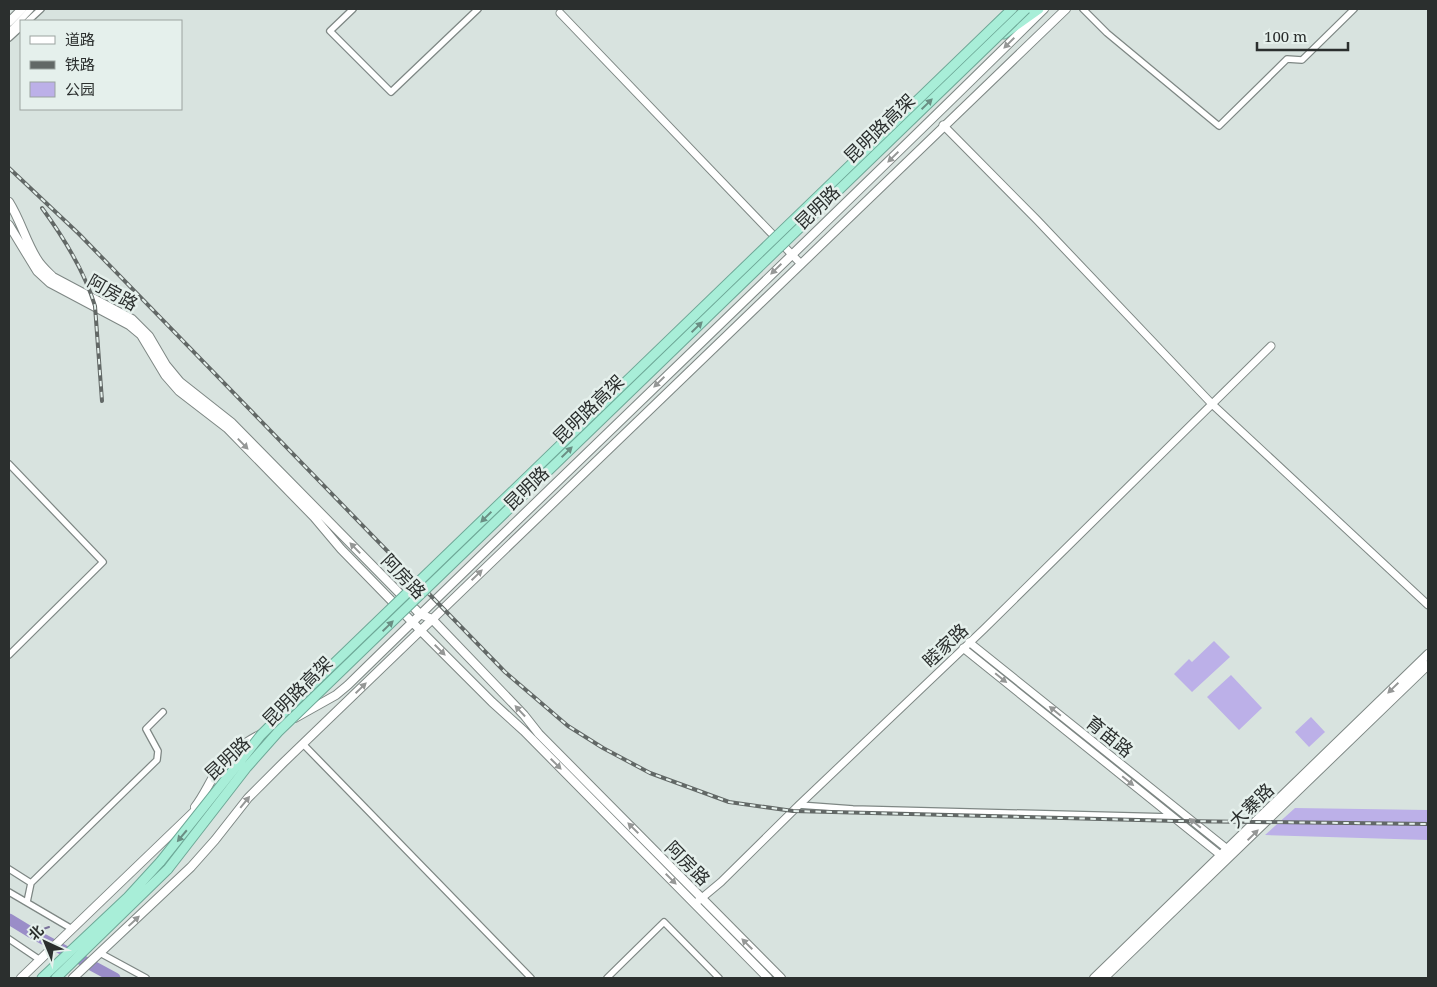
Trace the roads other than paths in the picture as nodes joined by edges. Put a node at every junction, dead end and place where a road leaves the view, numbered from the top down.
1 (15, 9) edge
2 (22, 9) edge
3 (31, 9) edge
4 (41, 9) edge
5 (353, 9) edge
6 (478, 9) edge
7 (1012, 9) edge
8 (1026, 9) edge
9 (1039, 9) edge
10 (1044, 9) edge
11 (1066, 9) edge
12 (1083, 9) edge
13 (1354, 9) edge
14 (560, 13) dead end
15 (9, 15) edge
16 (20, 20) edge
17 (20, 20) edge
18 (29, 20) edge
19 (9, 22) edge
20 (20, 28) edge
21 (9, 32) edge
22 (9, 38) edge
23 (987, 46) junction
24 (944, 125) junction
25 (9, 202) edge
26 (9, 225) edge
27 (791, 254) junction
28 (801, 264) junction
29 (1271, 346) dead end
30 (1212, 404) junction
31 (9, 464) edge
32 (1428, 606) edge
33 (420, 614) junction
34 (432, 619) junction
35 (412, 622) junction
36 (421, 631) junction
37 (969, 642) junction
38 (963, 648) junction
39 (1428, 654) edge
40 (9, 655) edge
41 (470, 660) junction
42 (1428, 665) edge
43 (460, 670) junction
44 (163, 712) dead end
45 (295, 718) junction
46 (303, 744) junction
47 (799, 805) junction
48 (1172, 817) junction
49 (186, 819) junction
50 (1230, 852) junction
51 (1223, 858) junction
52 (9, 870) edge
53 (31, 883) junction
54 (9, 892) edge
55 (701, 897) junction
56 (27, 902) junction
57 (695, 904) junction
58 (71, 930) junction
59 (9, 939) edge
60 (100, 954) junction
61 (42, 958) junction
62 (59, 975) edge
63 (21, 978) edge
64 (42, 978) edge
65 (74, 978) edge
66 (146, 978) edge
67 (531, 978) edge
68 (607, 978) edge
69 (718, 978) edge
70 (768, 978) edge
71 (781, 978) edge
72 (1094, 978) edge
73 (1104, 978) edge

1 - 15 main road
2 - 19 main road
3 - 17 street
4 - 18 street
5 - 6 street
7 -> 64 highway, 昆明路高架, bridge
8 - 23 highway, 昆明路高架, bridge
9 - 23 highway, bridge
10 -> 27 main road, 昆明路
11 - 24 main road, 昆明路
12 - 13 street
14 - 27 street
16 - 21 street
20 - 22 street
62 -> 23 highway, 昆明路高架, bridge
24 - 28 main road, 昆明路
24 - 30 street
33 -> 25 main road, 阿房路
26 -> 35 main road, 阿房路
27 - 28 street
27 -> 33 main road, 昆明路
34 -> 28 main road, 昆明路
29 - 30 street, 睦家路
30 - 32 street
30 - 37 street, 睦家路
31 - 40 street
33 - 34 main road, 阿房路
33 - 35 main road, 昆明路
34 - 36 main road, 昆明路
34 - 41 main road, 阿房路
35 - 36 main road, 阿房路
35 - 45 main road, 昆明路
36 -> 43 main road, 阿房路
46 -> 36 main road, 昆明路
37 - 38 street, 睦家路
50 -> 37 street, 育苗路
38 - 47 street, 睦家路
38 -> 48 street, 育苗路
39 -> 50 main road, 大寨路
41 - 43 main road
55 -> 41 main road, 阿房路
50 -> 42 main road, 大寨路
43 -> 57 main road, 阿房路
44 - 53 street
45 - 49 main road, 昆明路
45 - 49 main road
60 -> 46 main road, 昆明路
46 - 67 street
47 - 48 street
47 - 55 street, 睦家路
48 - 51 street, 育苗路
49 - 58 main road, 昆明路
50 - 51 main road, 大寨路
51 - 72 main road, 大寨路
51 - 73 main road, 大寨路
52 - 53 street
53 - 56 street
54 - 56 street
55 - 57 street, 睦家路
71 -> 55 main road, 阿房路
56 - 58 street
57 - 70 main road, 阿房路
58 - 61 main road, 昆明路
59 - 61 street
60 - 65 main road, 昆明路
60 - 66 street
61 - 63 main road, 昆明路
68 - 69 street

